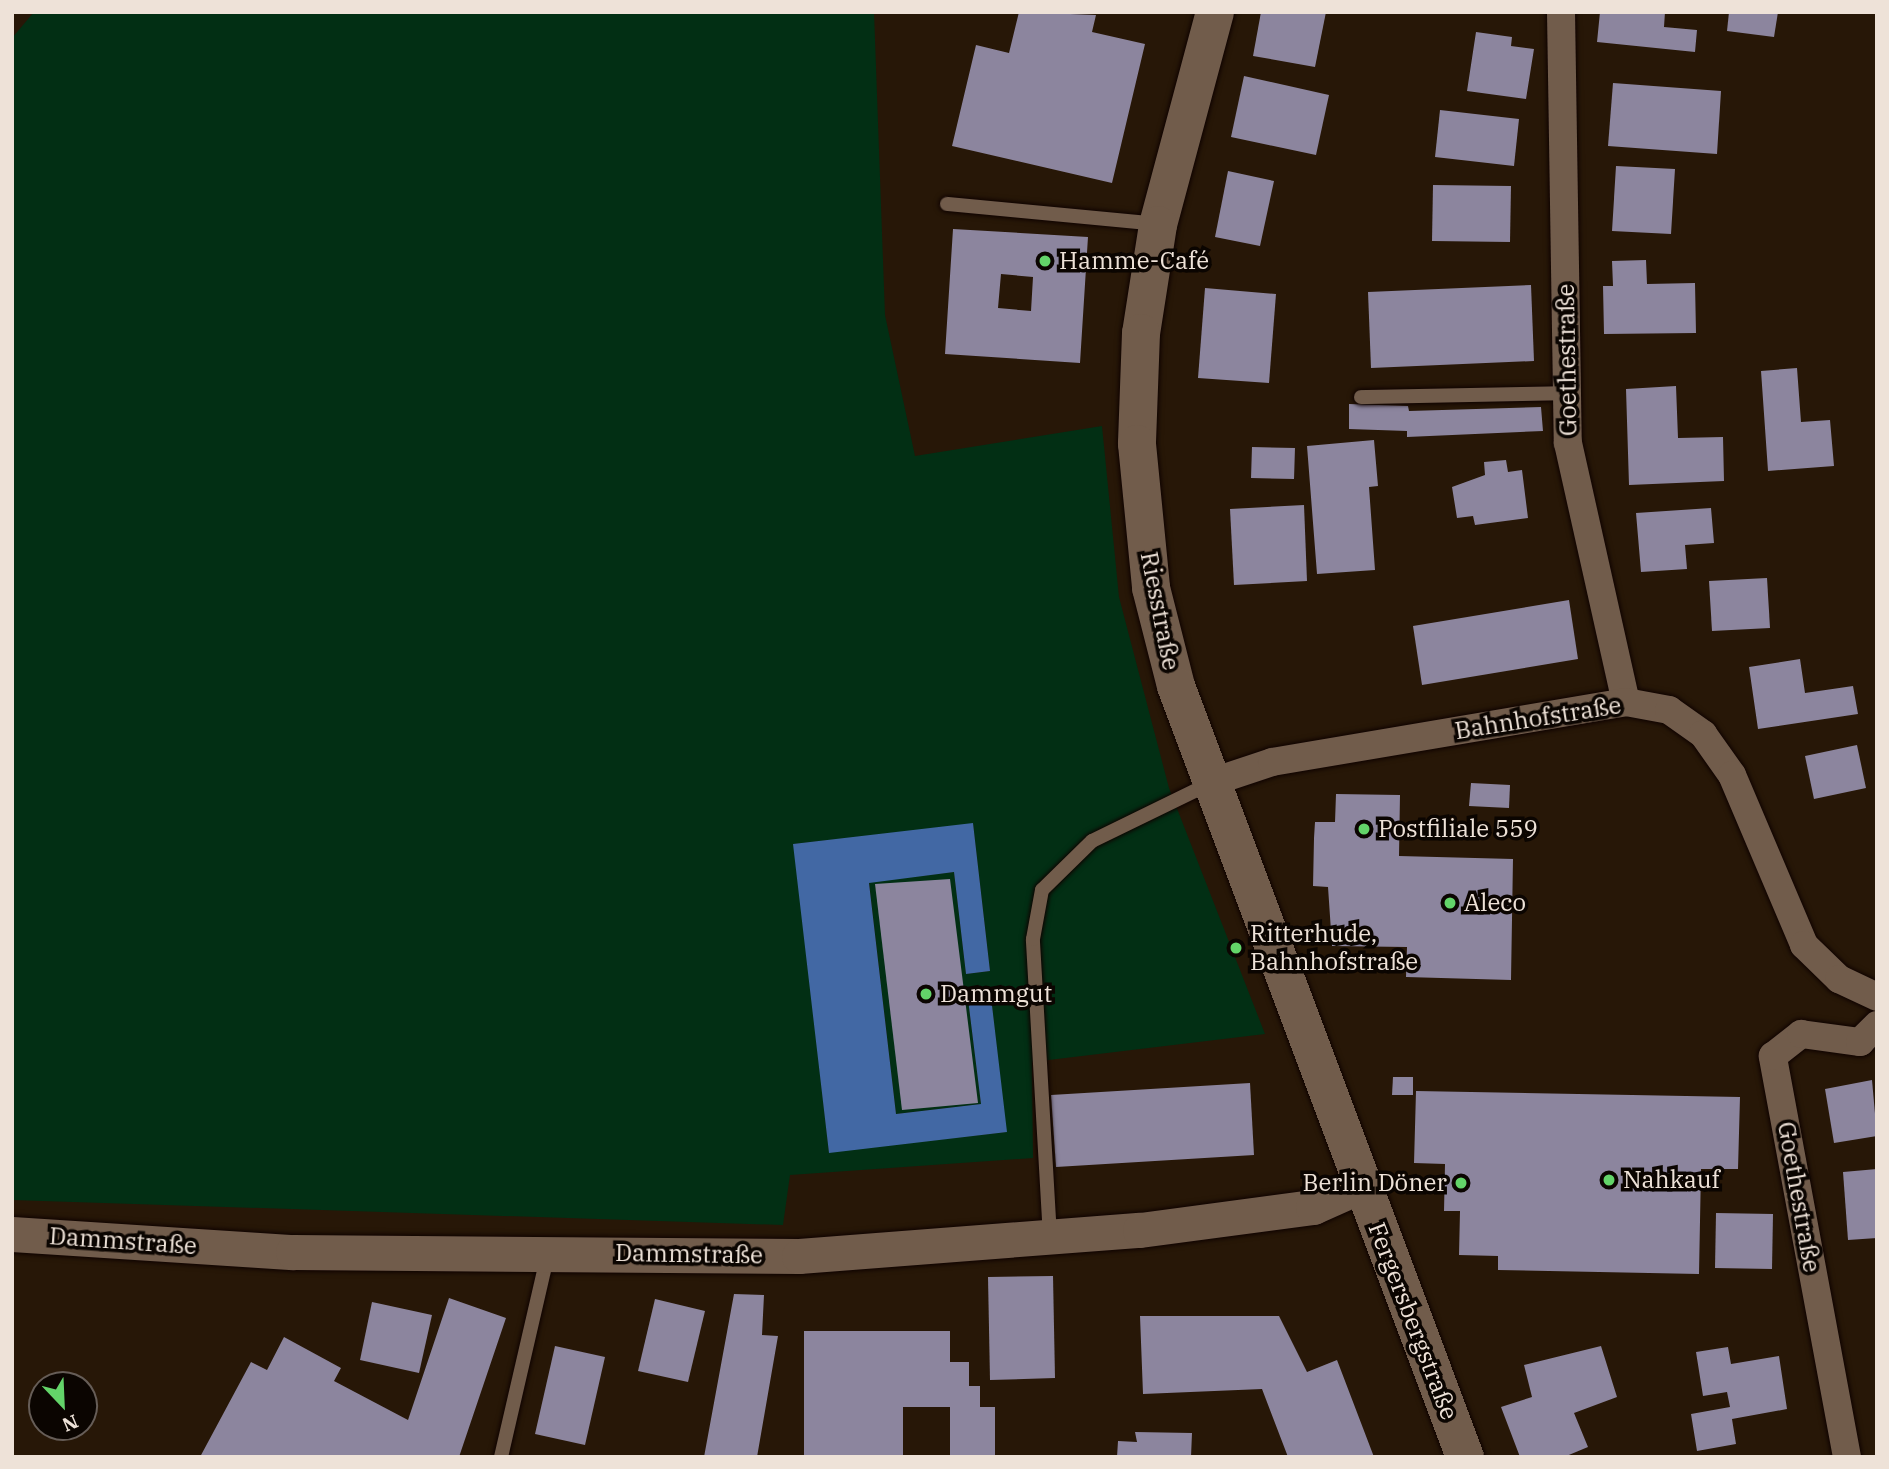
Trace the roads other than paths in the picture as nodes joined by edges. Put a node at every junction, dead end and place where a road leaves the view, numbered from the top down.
1 (1215, 12) edge
2 (1561, 12) edge
3 (947, 204) dead end
4 (1158, 225) junction
5 (1567, 393) junction
6 (1361, 397) dead end
7 (1626, 702) junction
8 (1212, 782) junction
9 (1877, 998) edge
10 (1877, 1024) edge
11 (1360, 1186) junction
12 (12, 1234) edge
13 (1050, 1239) junction
14 (548, 1251) junction
15 (501, 1457) edge
16 (1465, 1457) edge
17 (1847, 1457) edge

1 - 4 main road, Riesstraße
2 - 5 street, Goethestraße
3 - 4 lane
4 - 8 main road, Riesstraße
5 - 6 lane
5 - 7 street, Goethestraße
7 - 8 street, Bahnhofstraße
7 - 9 street, Bahnhofstraße
8 - 11 main road, Riesstraße
8 - 13 lane
10 - 17 street, Goethestraße
11 - 13 street, Dammstraße
11 - 16 main road, Fergersbergstraße
12 - 14 street, Dammstraße
13 - 14 street, Dammstraße
14 - 15 lane

